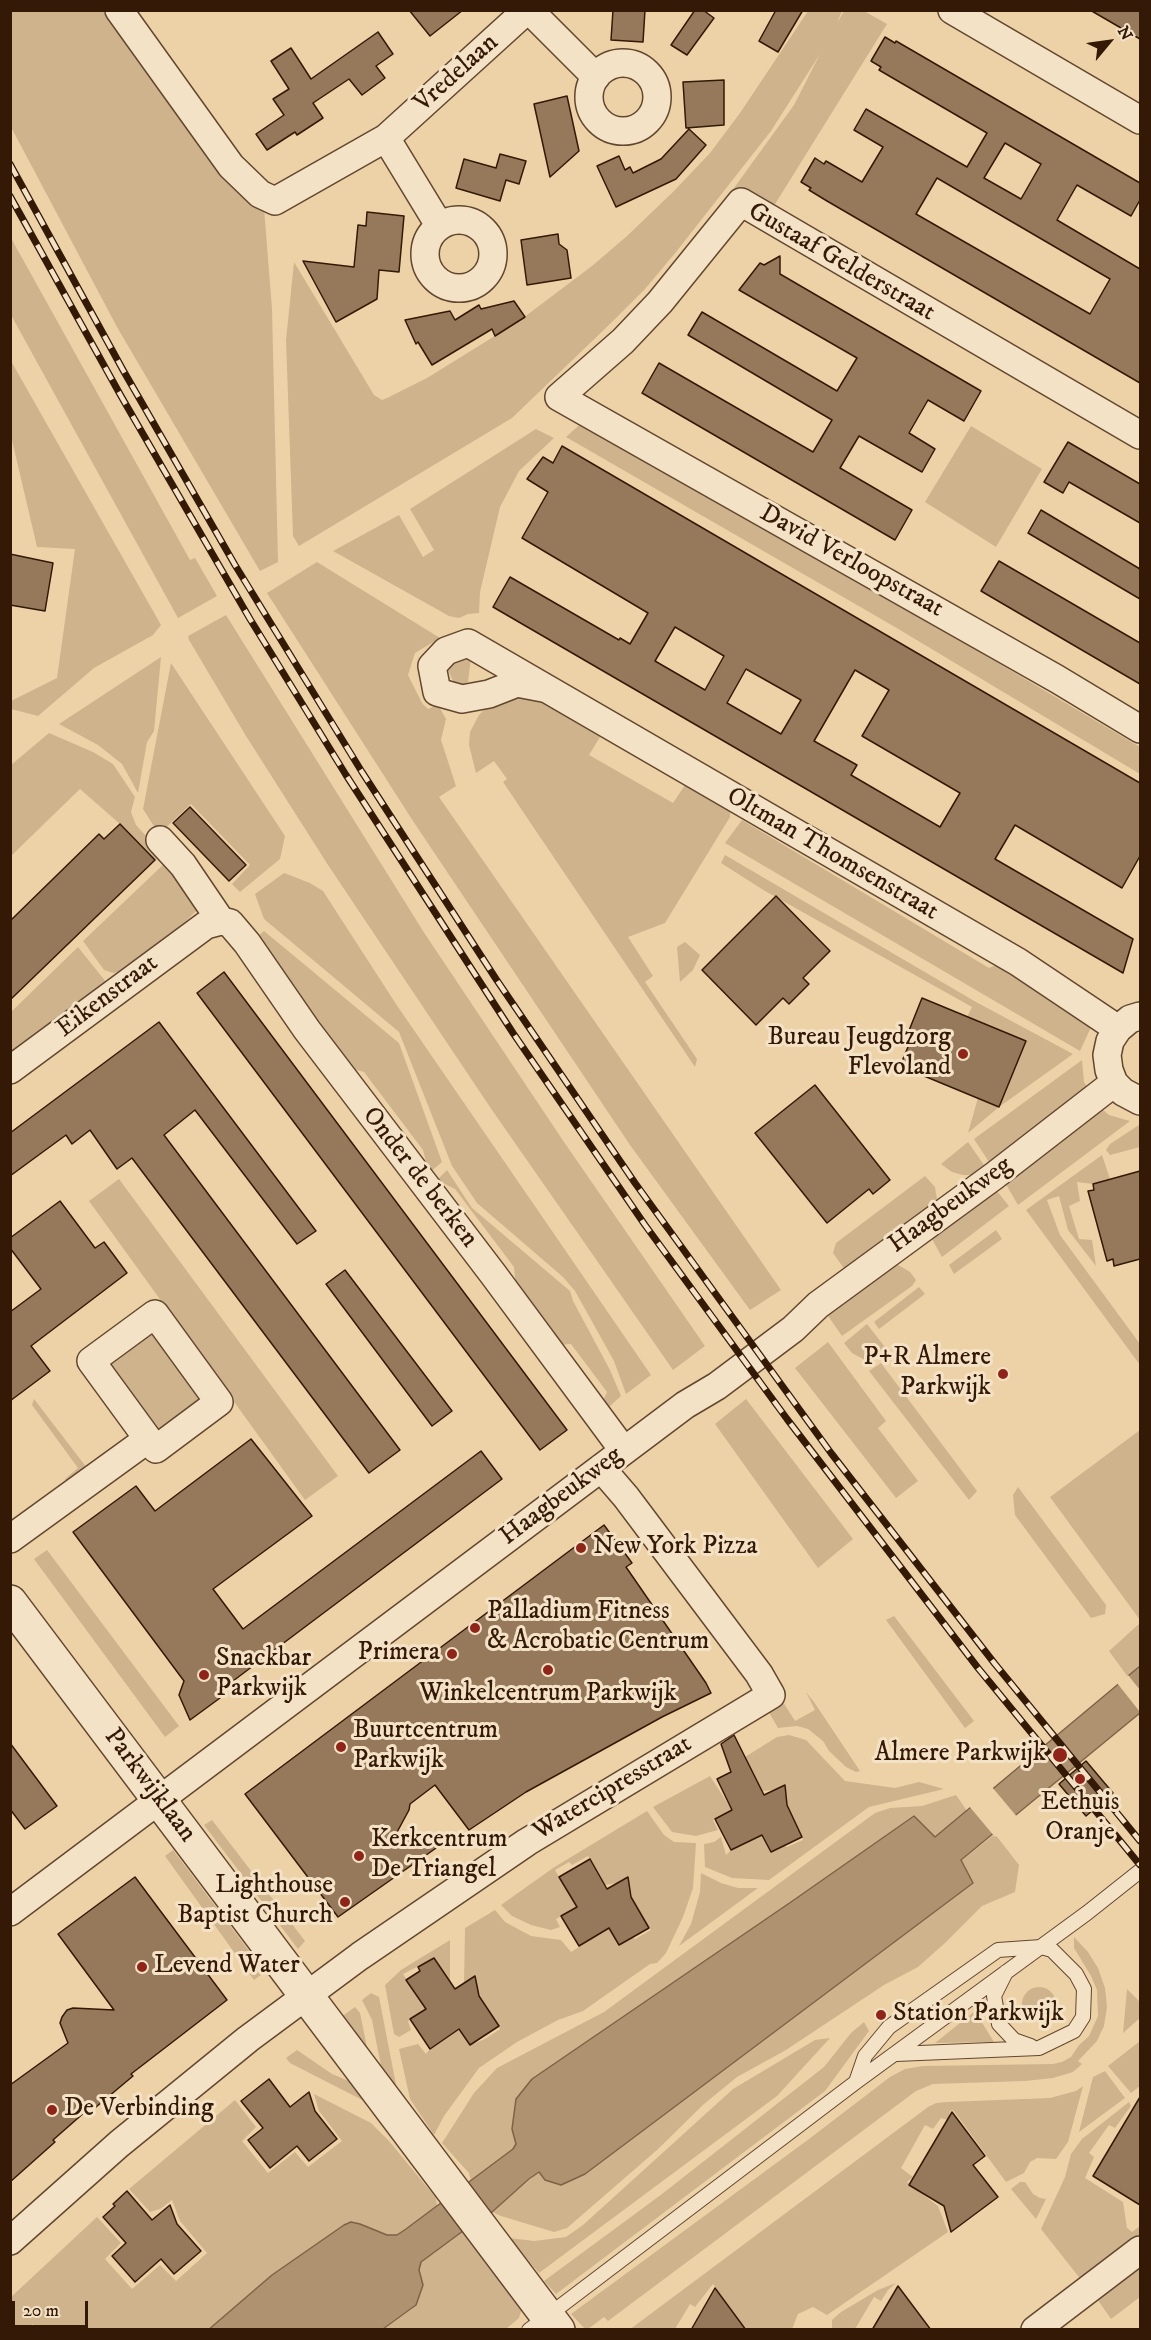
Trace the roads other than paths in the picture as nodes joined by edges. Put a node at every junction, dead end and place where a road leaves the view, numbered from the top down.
1 (119, 10) edge
2 (528, 10) edge
3 (952, 10) edge
4 (596, 77) dead end
5 (1140, 120) edge
6 (386, 138) junction
7 (439, 225) dead end
8 (559, 397) joint
9 (1140, 435) edge
10 (543, 688) dead end
11 (1140, 729) edge
12 (160, 840) dead end
13 (214, 923) junction
14 (1129, 1022) edge
15 (10, 1070) edge
16 (1114, 1083) junction
17 (1140, 1101) edge
18 (148, 1439) junction
19 (624, 1450) junction
20 (602, 1468) junction
21 (12, 1538) edge
22 (10, 1602) edge
23 (160, 1800) junction
24 (1140, 1871) edge
25 (10, 1912) edge
26 (1041, 1947) junction
27 (1007, 1970) junction
28 (307, 1996) junction
29 (1039, 2048) junction
30 (896, 2054) junction
31 (856, 2082) junction
32 (10, 2241) edge
33 (1140, 2250) edge
34 (544, 2325) edge
35 (1035, 2330) edge

1 - 6 street, Vredelaan
2 - 4 street, Vredelaan
2 - 6 street, Vredelaan
3 - 5 street
6 - 7 street
8 - 9 street, Gustaaf Gelderstraat
8 - 11 street, David Verloopstraat
10 - 14 street, Oltman Thomsenstraat
12 - 13 street
13 - 15 street, Eikenstraat
13 - 19 street, Onder de berken
14 - 16 street
16 - 17 street
16 - 19 street, Haagbeukweg
18 - 18 street
18 - 21 street
19 - 20 street, Haagbeukweg
20 - 23 street, Haagbeukweg
20 - 28 street, Watercipresstraat
22 - 23 street, Parkwijklaan
23 - 25 street, Haagbeukweg
23 - 28 street, Parkwijklaan
24 - 26 lane
26 - 27 lane
26 - 29 lane
26 - 31 lane
27 - 29 lane
27 - 30 lane
28 - 32 street, Watercipresstraat
28 - 34 street, Parkwijklaan
29 - 30 lane
30 - 31 lane
31 - 34 lane
33 - 35 street

